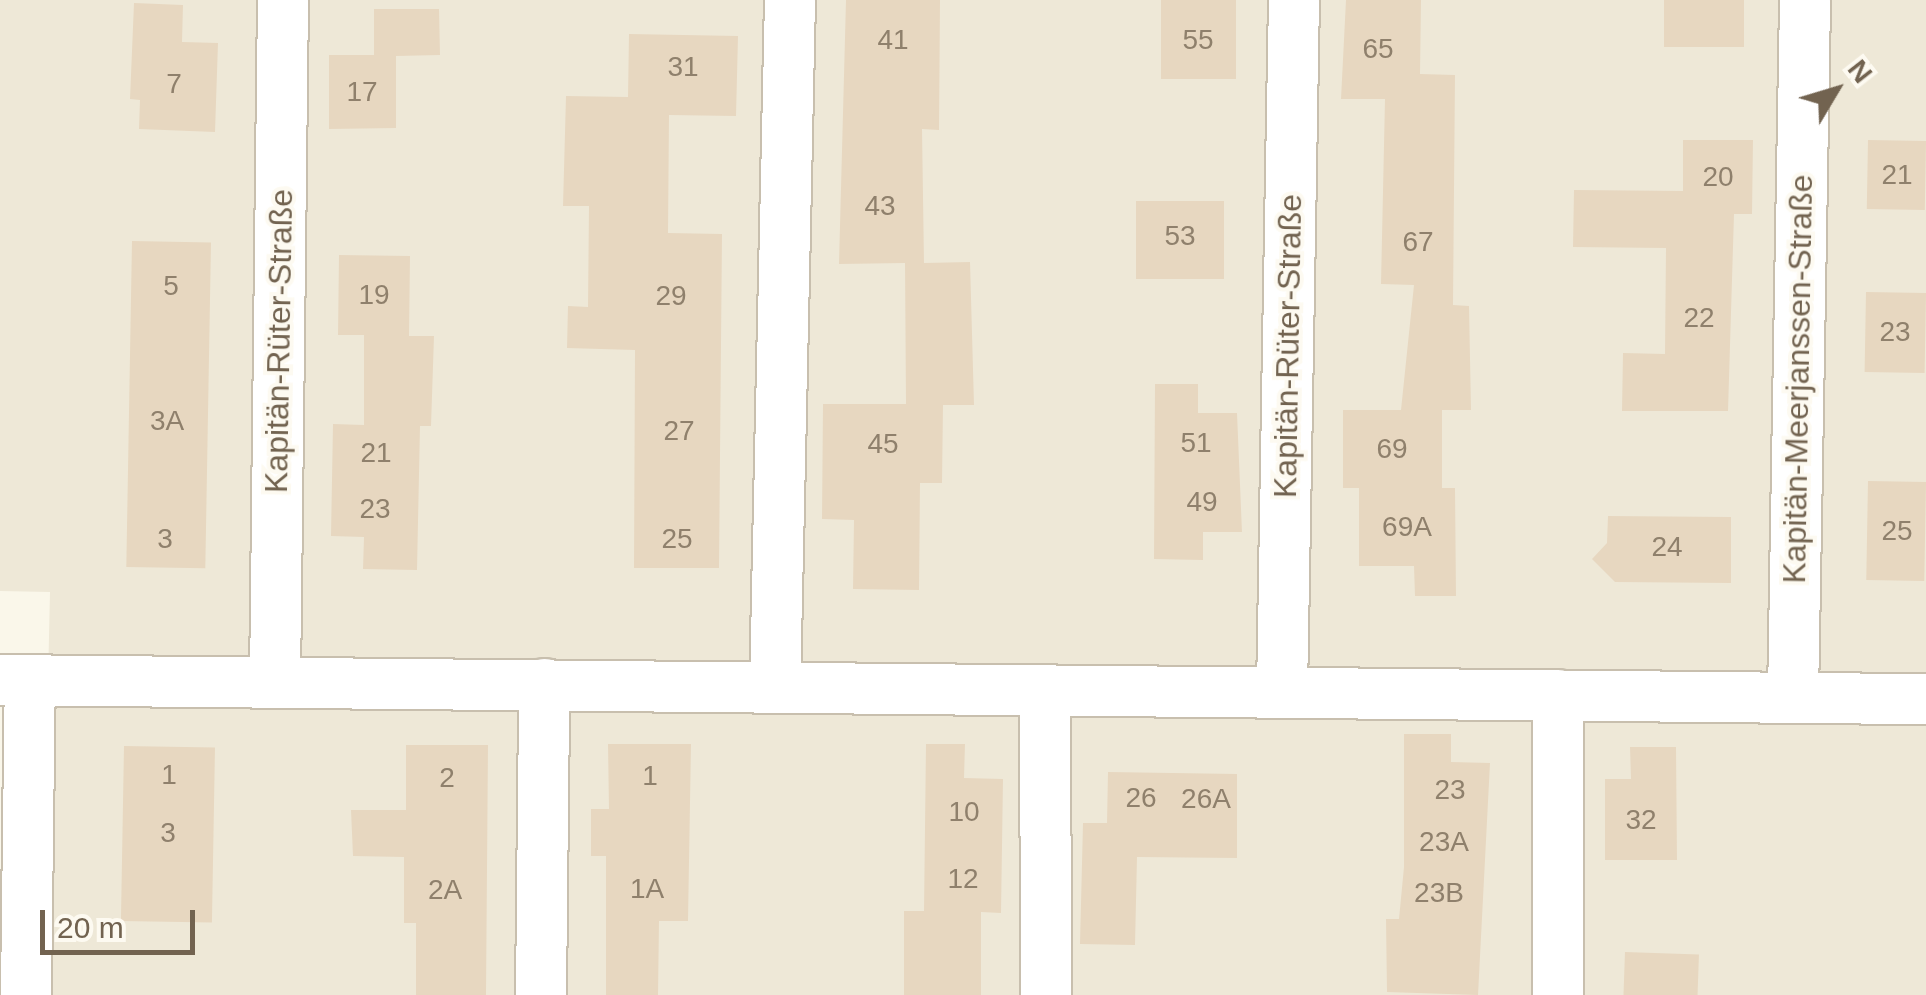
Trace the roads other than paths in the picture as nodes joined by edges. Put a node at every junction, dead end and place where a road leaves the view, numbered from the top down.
1 (283, 0) edge
2 (790, 0) edge
3 (1294, 0) edge
4 (1805, 0) edge
5 (15, 680) edge
6 (275, 682) junction
7 (544, 684) junction
8 (775, 687) junction
9 (1046, 690) junction
10 (1282, 692) junction
11 (1558, 695) junction
12 (1793, 697) junction
13 (1926, 699) edge
14 (26, 995) edge
15 (541, 995) edge
16 (1046, 995) edge
17 (1558, 995) edge

1 - 6 street, Kapitän-Rüter-Straße
2 - 8 street
3 - 10 street, Kapitän-Rüter-Straße
4 - 12 street, Kapitän-Meerjanssen-Straße
5 - 6 street
5 - 14 street
6 - 7 street
7 - 8 street
7 - 15 street
8 - 9 street
9 - 10 street
9 - 16 street
10 - 11 street
11 - 12 street
11 - 17 street
12 - 13 street

